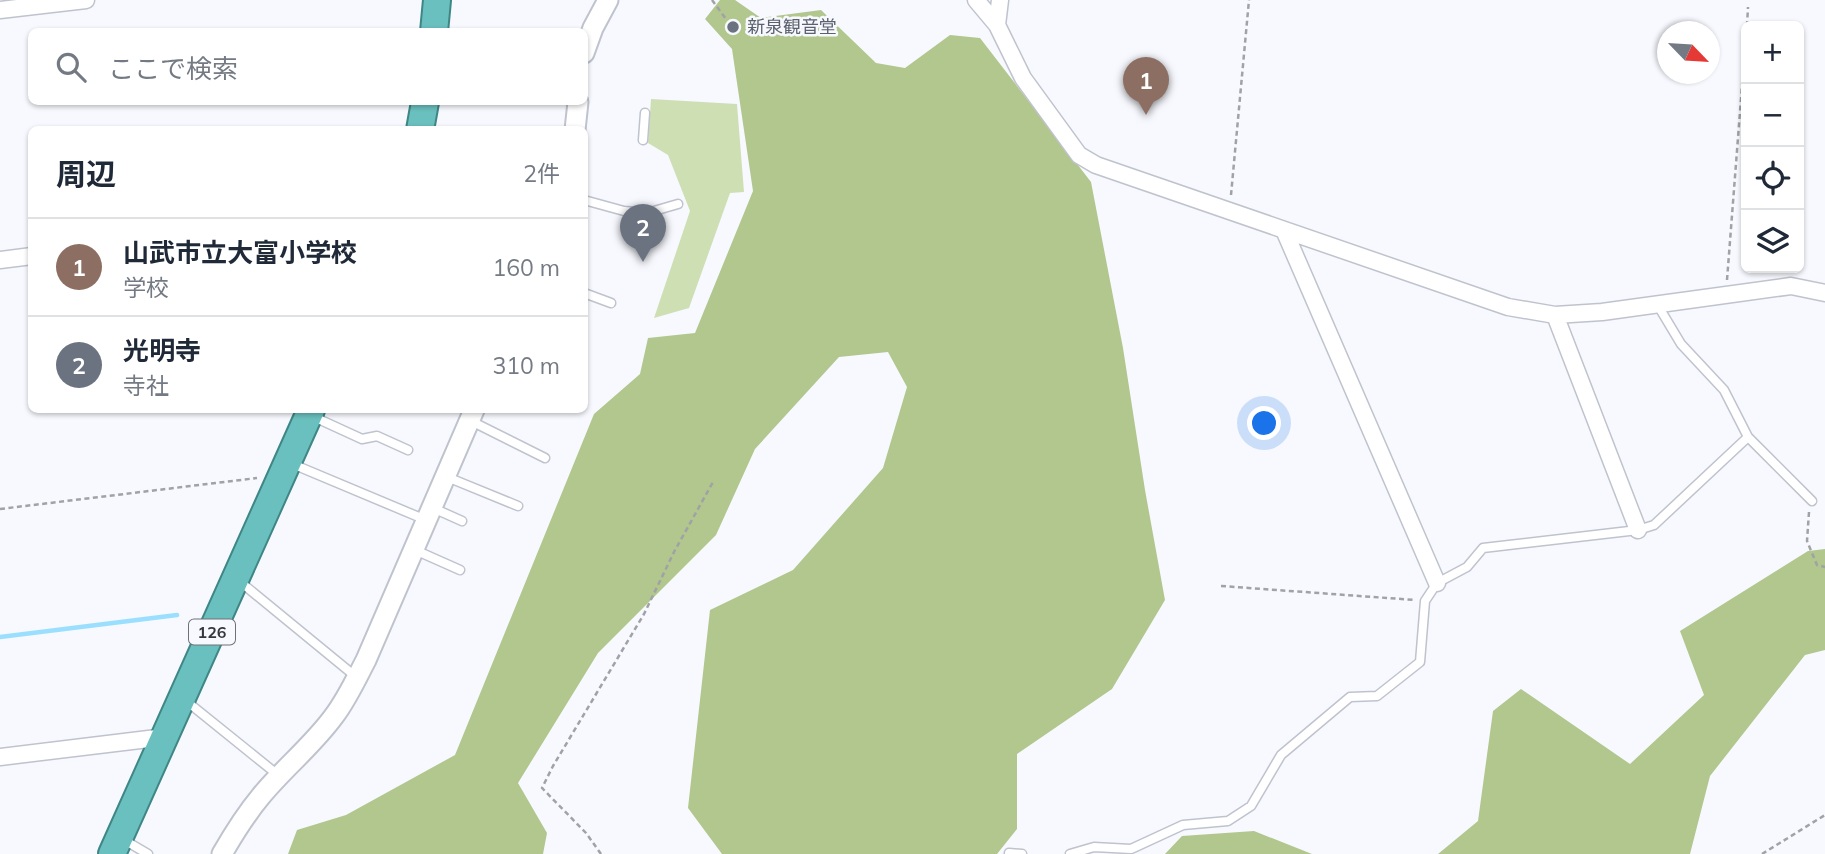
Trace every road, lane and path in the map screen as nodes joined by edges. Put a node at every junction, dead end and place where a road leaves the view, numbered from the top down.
1 (86, 0) edge
2 (437, 0) edge
3 (712, 0) edge
4 (975, 0) edge
5 (1000, 0) edge
6 (1249, 0) edge
7 (604, 1) edge
8 (1748, 7) dead end
9 (0, 10) edge
10 (726, 19) dead end
11 (1747, 21) edge
12 (998, 25) junction
13 (434, 28) edge
14 (588, 42) edge
15 (1742, 84) edge
16 (424, 105) edge
17 (578, 105) edge
18 (645, 113) dead end
19 (421, 126) edge
20 (575, 126) edge
21 (643, 140) dead end
22 (588, 201) edge
23 (678, 204) dead end
24 (1230, 211) junction
25 (1284, 230) junction
26 (28, 256) edge
27 (0, 260) edge
28 (1825, 293) edge
29 (588, 294) edge
30 (1726, 294) junction
31 (611, 303) dead end
32 (1657, 304) junction
33 (1555, 315) junction
34 (310, 413) edge
35 (312, 413) edge
36 (470, 414) edge
37 (1748, 437) junction
38 (408, 450) dead end
39 (545, 457) dead end
40 (285, 468) junction
41 (445, 476) junction
42 (713, 482) dead end
43 (1812, 501) joint
44 (518, 506) dead end
45 (0, 509) edge
46 (429, 514) junction
47 (462, 521) dead end
48 (1638, 530) junction
49 (413, 550) junction
50 (1825, 567) edge
51 (460, 570) dead end
52 (236, 578) junction
53 (1437, 583) junction
54 (1221, 586) dead end
55 (1425, 601) junction
56 (357, 677) junction
57 (182, 698) junction
58 (165, 737) junction
59 (0, 757) edge
60 (280, 776) junction
61 (1825, 815) edge
62 (116, 846) edge
63 (1009, 853) edge
64 (148, 854) edge
65 (222, 854) edge
66 (601, 854) edge
67 (1022, 854) edge
68 (1070, 854) edge
69 (1762, 854) edge

1 - 9 street
2 - 13 highway
3 - 10 path
4 - 12 street
5 - 12 street
6 - 24 path
7 - 14 street
8 - 11 path
12 - 24 street
15 - 30 path
16 - 19 highway
17 - 20 street
18 - 21 lane
22 - 23 lane
24 - 25 street
25 - 33 street
25 - 53 street
26 - 27 street
28 - 30 street
29 - 31 lane
30 - 32 street
32 - 33 street
32 - 37 lane
33 - 48 street
34 - 40 highway, 126
35 - 38 lane
36 - 39 lane
36 - 41 street
37 - 43 lane
37 - 48 lane
40 - 45 path
40 - 46 lane
40 - 52 highway, 126
41 - 44 lane
41 - 46 street
42 - 66 path
43 - 50 path
46 - 47 lane
46 - 49 street
48 - 53 lane
49 - 51 lane
49 - 56 street
52 - 56 lane
52 - 57 highway, 126
53 - 55 lane
54 - 55 path
55 - 68 lane
56 - 60 street
57 - 58 highway, 126
57 - 60 lane
58 - 59 street
58 - 62 highway, 126
60 - 65 street
61 - 69 path
62 - 64 lane
63 - 67 lane

